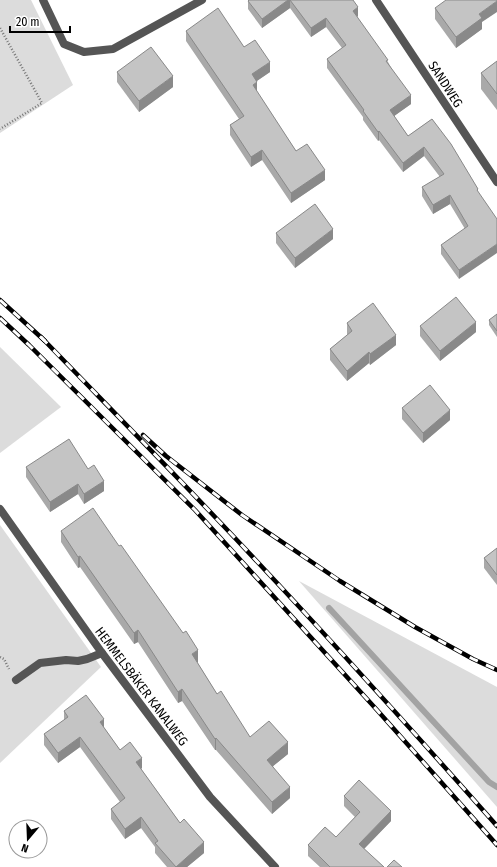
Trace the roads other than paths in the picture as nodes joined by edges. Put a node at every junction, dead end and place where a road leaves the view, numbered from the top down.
1 (43, 0) edge
2 (202, 0) edge
3 (376, 0) edge
4 (497, 182) edge
5 (0, 509) edge
6 (102, 653) junction
7 (16, 680) dead end
8 (275, 867) edge

1 - 2 street
3 - 4 street, SANDWEG
5 - 6 street, HEMMELSBÄKER KANALWEG
6 - 7 street
6 - 8 street, HEMMELSBÄKER KANALWEG

